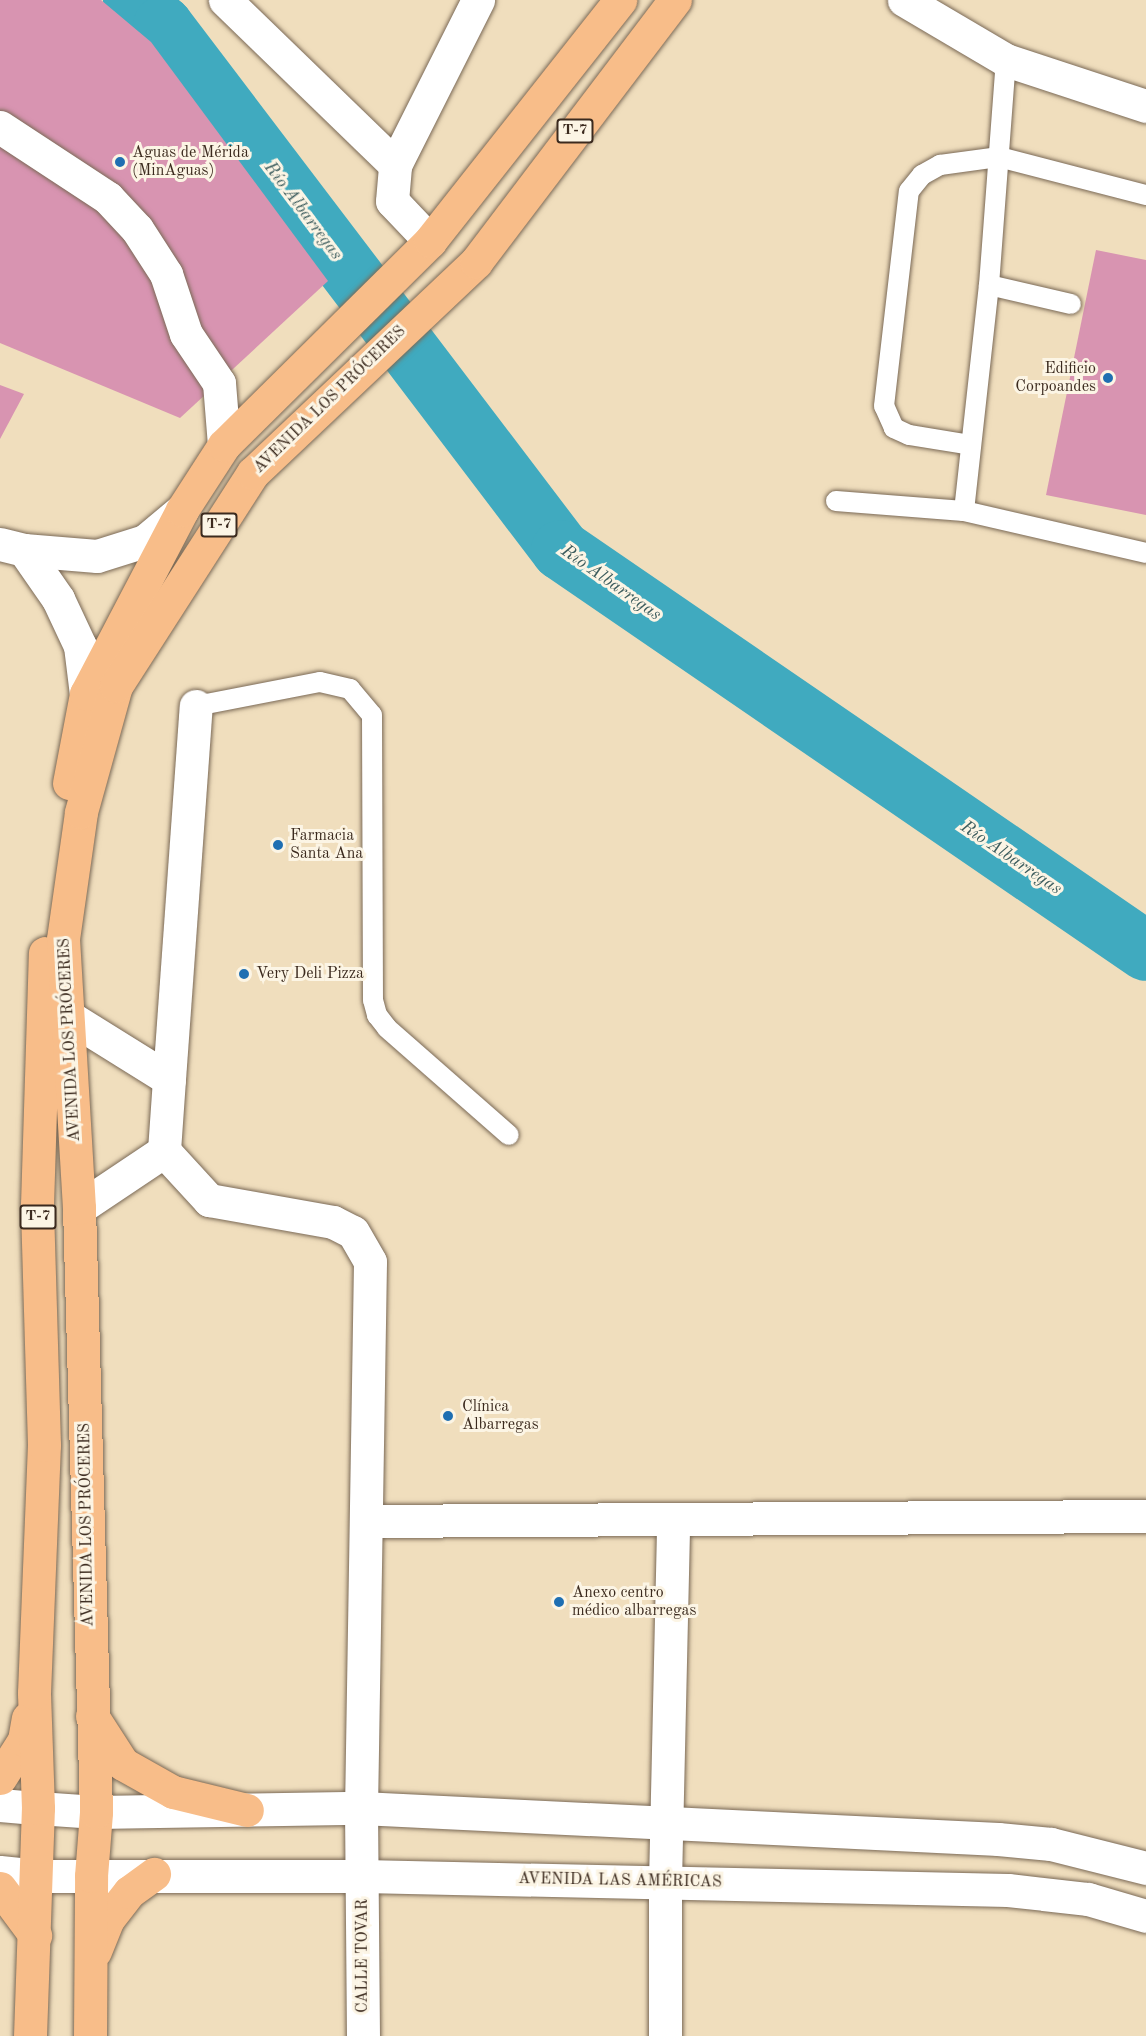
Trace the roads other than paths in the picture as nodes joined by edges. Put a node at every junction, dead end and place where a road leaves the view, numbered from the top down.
1 (225, 0) edge
2 (478, 0) edge
3 (620, 0) edge
4 (675, 0) edge
5 (904, 0) edge
6 (1006, 60) junction
7 (1146, 106) edge
8 (0, 127) edge
9 (999, 157) junction
10 (395, 165) junction
11 (1146, 195) edge
12 (430, 241) junction
13 (989, 285) junction
14 (1071, 304) dead end
15 (227, 442) junction
16 (971, 445) junction
17 (836, 501) dead end
18 (182, 510) junction
19 (964, 512) junction
20 (12, 547) edge
21 (1146, 553) edge
22 (86, 694) junction
23 (196, 706) joint
24 (66, 1015) junction
25 (169, 1079) junction
26 (509, 1135) dead end
27 (164, 1151) junction
28 (80, 1208) junction
29 (1146, 1516) edge
30 (673, 1520) junction
31 (367, 1521) junction
32 (33, 1693) junction
33 (91, 1715) junction
34 (0, 1778) edge
35 (0, 1805) edge
36 (38, 1808) junction
37 (361, 1808) junction
38 (247, 1810) junction
39 (96, 1812) junction
40 (667, 1824) junction
41 (1146, 1868) edge
42 (0, 1872) edge
43 (154, 1875) junction
44 (36, 1876) junction
45 (91, 1876) junction
46 (363, 1876) junction
47 (665, 1882) junction
48 (0, 1888) edge
49 (1146, 1916) edge
50 (35, 1935) junction
51 (91, 1960) junction
52 (30, 2036) edge
53 (90, 2036) edge
54 (363, 2036) edge
55 (665, 2036) edge

1 - 10 street
2 - 10 street
3 - 12 highway, AVENIDA LOS PRÓCERES / T-7
4 - 24 highway, AVENIDA LOS PRÓCERES / T-7
5 - 6 street
6 - 7 street
6 - 9 lane
8 - 15 street
9 - 11 lane
9 - 13 lane
9 - 16 lane
10 - 12 street
12 - 15 highway, AVENIDA LOS PRÓCERES / T-7
13 - 14 lane
13 - 16 lane
15 - 18 highway, AVENIDA LOS PRÓCERES / T-7
16 - 19 lane
17 - 19 lane
18 - 20 street
18 - 22 highway, AVENIDA LOS PRÓCERES / T-7
19 - 21 lane
20 - 22 street
22 - 32 highway, AVENIDA LOS PRÓCERES / T-7
23 - 25 street
23 - 26 lane
24 - 25 street
24 - 28 highway, AVENIDA LOS PRÓCERES / T-7
25 - 27 street
27 - 28 street
27 - 31 street, CALLE TOVAR
28 - 33 highway, AVENIDA LOS PRÓCERES / T-7
29 - 30 street
30 - 31 street
30 - 40 street
31 - 37 street, CALLE TOVAR
32 - 34 highway
32 - 36 highway, AVENIDA LOS PRÓCERES / T-7
33 - 38 highway
33 - 39 highway, AVENIDA LOS PRÓCERES / T-7
35 - 36 street
36 - 39 street
36 - 44 highway, AVENIDA LOS PRÓCERES / T-7
37 - 38 street
37 - 40 street
37 - 46 street, CALLE TOVAR
38 - 39 street
39 - 45 highway, AVENIDA LOS PRÓCERES / T-7
40 - 41 street
40 - 47 street
42 - 44 street, AVENIDA LAS AMÉRICAS
43 - 45 street, AVENIDA LAS AMÉRICAS
43 - 46 street, AVENIDA LAS AMÉRICAS
43 - 51 highway
44 - 45 street, AVENIDA LAS AMÉRICAS
44 - 50 highway, AVENIDA LOS PRÓCERES / T-7
45 - 51 highway, AVENIDA LOS PRÓCERES / T-7
46 - 47 street, AVENIDA LAS AMÉRICAS
46 - 54 street, CALLE TOVAR
47 - 49 street, AVENIDA LAS AMÉRICAS
47 - 55 street
48 - 50 highway
50 - 52 highway, AVENIDA LOS PRÓCERES / T-7
51 - 53 highway, AVENIDA LOS PRÓCERES / T-7

